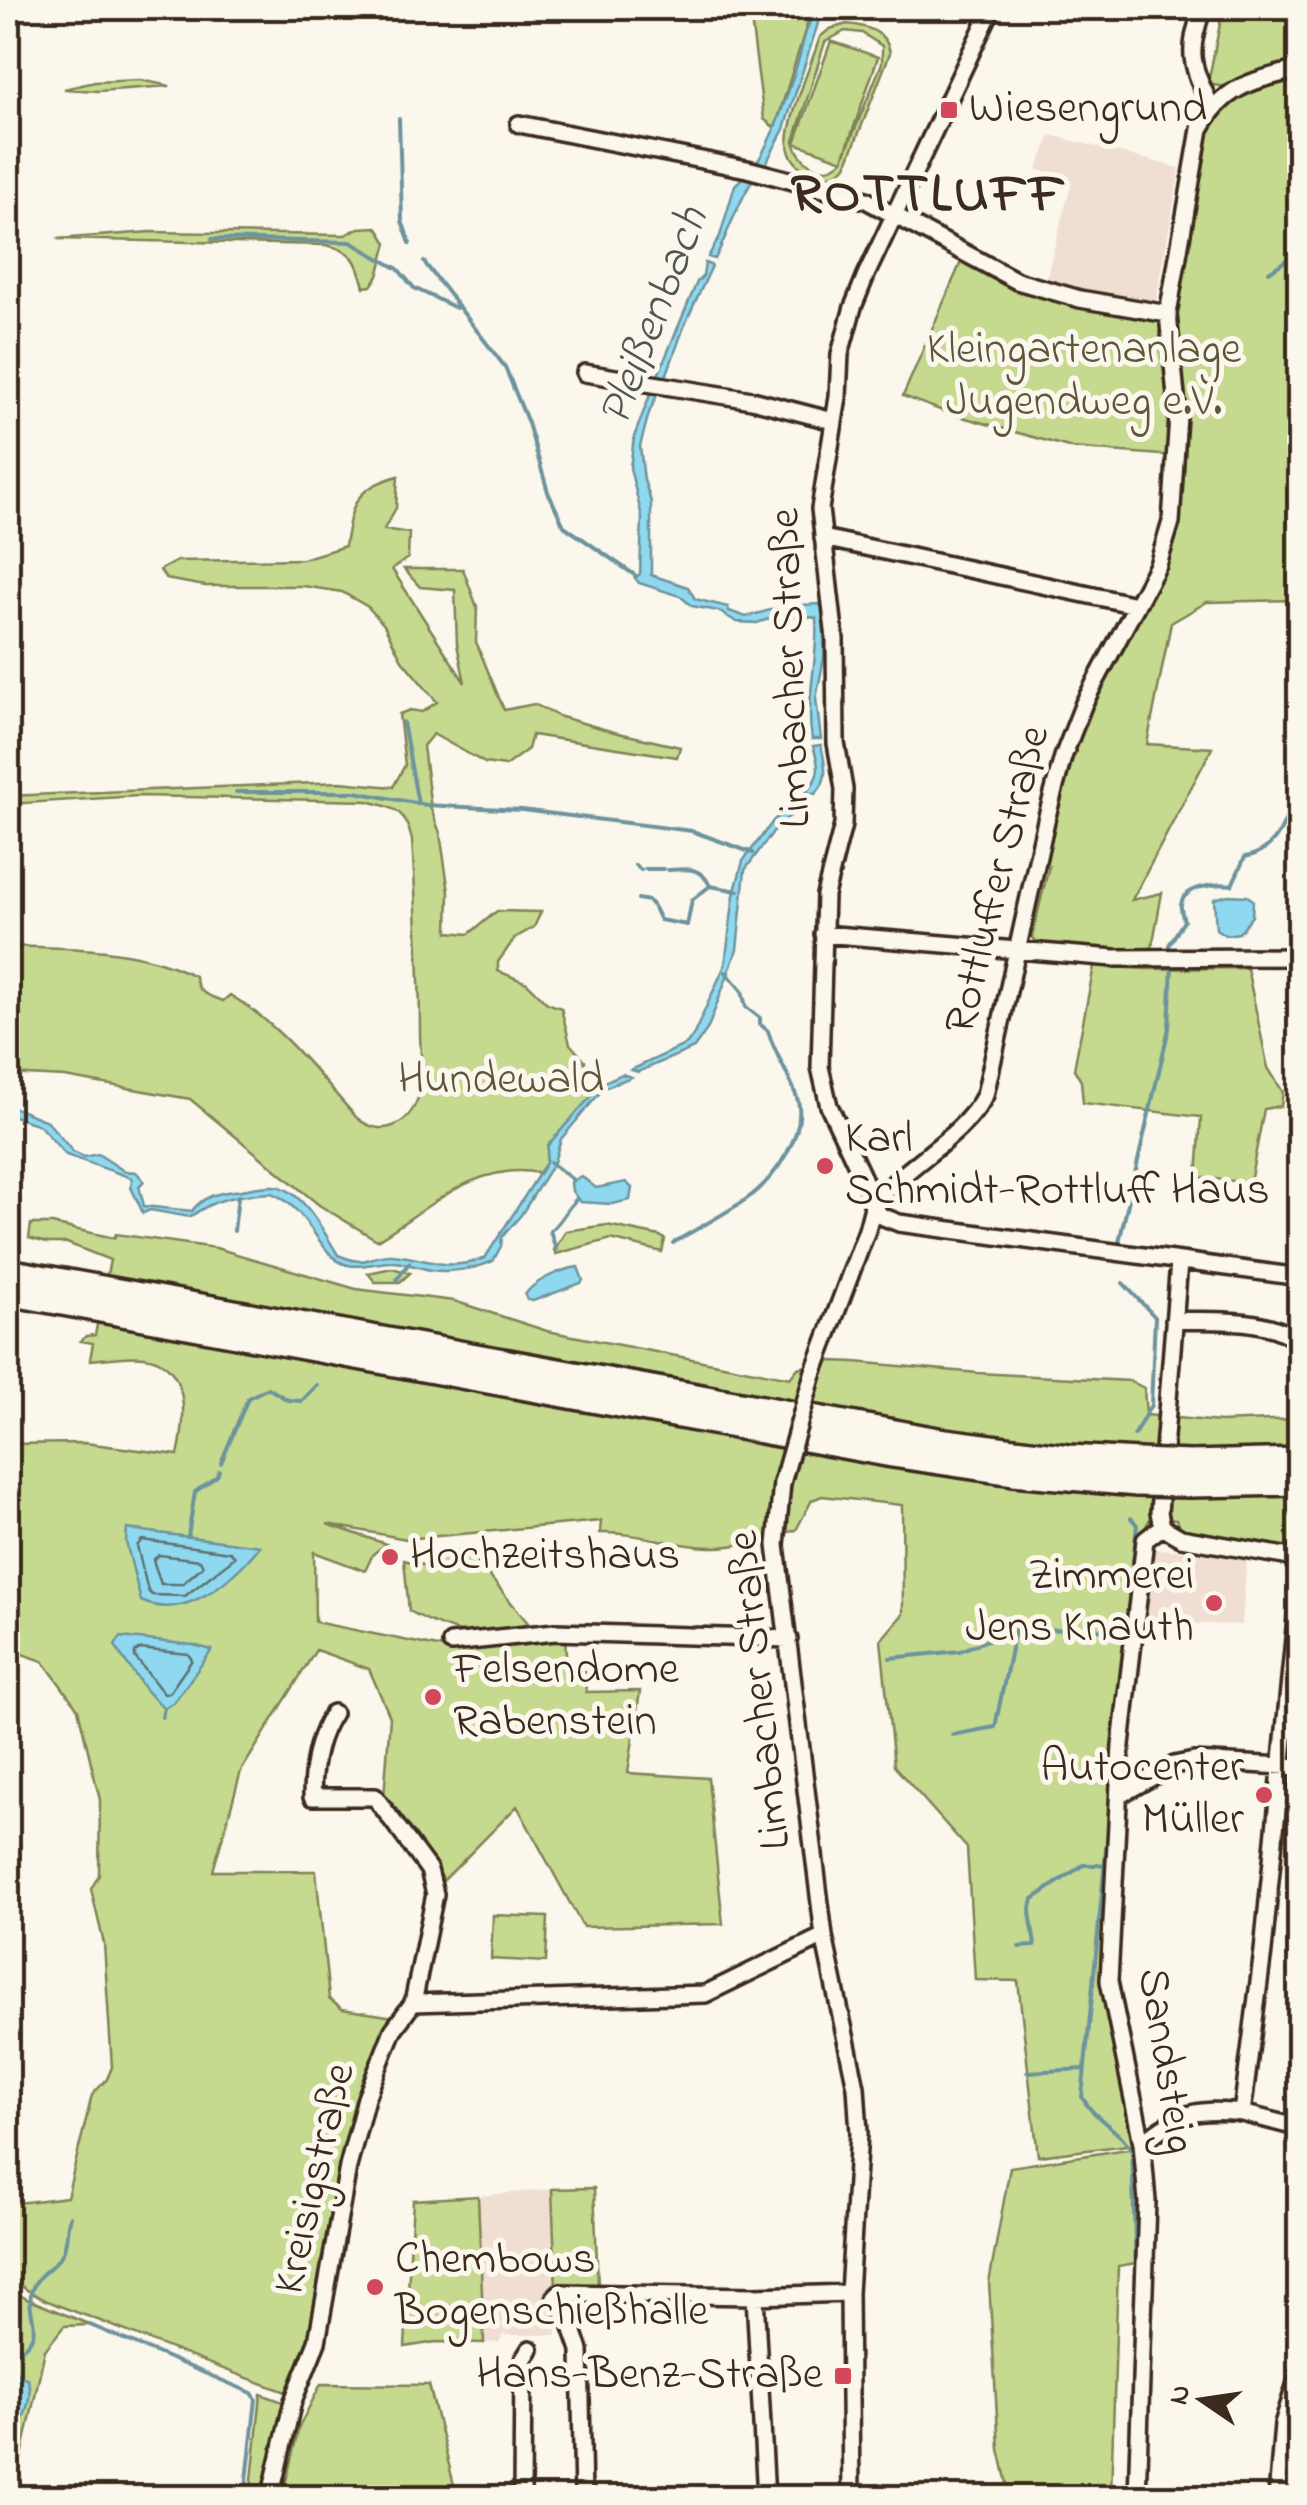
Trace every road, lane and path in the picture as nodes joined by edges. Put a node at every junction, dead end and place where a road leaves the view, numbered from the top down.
1 (992, 8) edge
2 (1202, 8) edge
3 (1300, 69) edge
4 (1212, 108) junction
5 (520, 124) dead end
6 (894, 215) junction
7 (1168, 314) junction
8 (585, 374) dead end
9 (833, 421) junction
10 (823, 538) junction
11 (1136, 605) junction
12 (823, 934) junction
13 (1018, 949) junction
14 (1300, 957) edge
15 (872, 1207) junction
16 (1179, 1262) junction
17 (8, 1272) edge
18 (1300, 1278) edge
19 (8, 1292) edge
20 (1174, 1320) junction
21 (1300, 1345) edge
22 (1300, 1461) edge
23 (1138, 1472) junction
24 (1191, 1474) junction
25 (1300, 1482) edge
26 (1162, 1527) junction
27 (1300, 1574) edge
28 (788, 1639) junction
29 (451, 1642) dead end
30 (332, 1713) dead end
31 (1280, 1765) junction
32 (1300, 1767) edge
33 (1120, 1795) junction
34 (824, 1936) junction
35 (413, 2002) junction
36 (1242, 2113) junction
37 (1300, 2128) edge
38 (1142, 2143) junction
39 (849, 2294) junction
40 (755, 2296) junction
41 (530, 2349) dead end
42 (1300, 2370) edge
43 (1283, 2424) junction
44 (1300, 2431) edge
45 (270, 2498) edge
46 (522, 2498) edge
47 (583, 2498) edge
48 (766, 2498) edge
49 (852, 2498) edge
50 (1137, 2498) edge
51 (1277, 2498) edge

1 - 6 street, Limbacher Straße
2 - 4 street
3 - 4 street
4 - 7 street, Rottluffer Straße
5 - 6 street
6 - 7 street
6 - 9 street, Limbacher Straße
7 - 11 street, Rottluffer Straße
8 - 9 street
9 - 10 street, Limbacher Straße
10 - 11 street
10 - 12 street, Limbacher Straße
11 - 13 street, Rottluffer Straße
12 - 13 street
12 - 15 street, Limbacher Straße
13 - 14 street
13 - 15 street, Rottluffer Straße
15 - 16 street
15 - 28 street, Limbacher Straße, bridge
16 - 18 street
16 - 20 street
17 - 23 highway
19 - 23 highway
20 - 21 street
20 - 26 street
22 - 24 highway
23 - 24 highway, bridge
24 - 25 highway
26 - 27 street
26 - 33 street, Sandsteig
27 - 31 street
28 - 29 street
28 - 34 street, Limbacher Straße
30 - 35 street
31 - 32 street
31 - 33 street
31 - 36 street
33 - 38 street, Sandsteig
34 - 35 street
34 - 39 street, Limbacher Straße
35 - 45 street, Kreisigstraße
36 - 37 street
36 - 38 street
38 - 50 street, Sandsteig
39 - 40 street
39 - 49 street, Limbacher Straße
40 - 47 street
40 - 48 street
41 - 46 street
42 - 43 street
43 - 44 street
43 - 51 street

